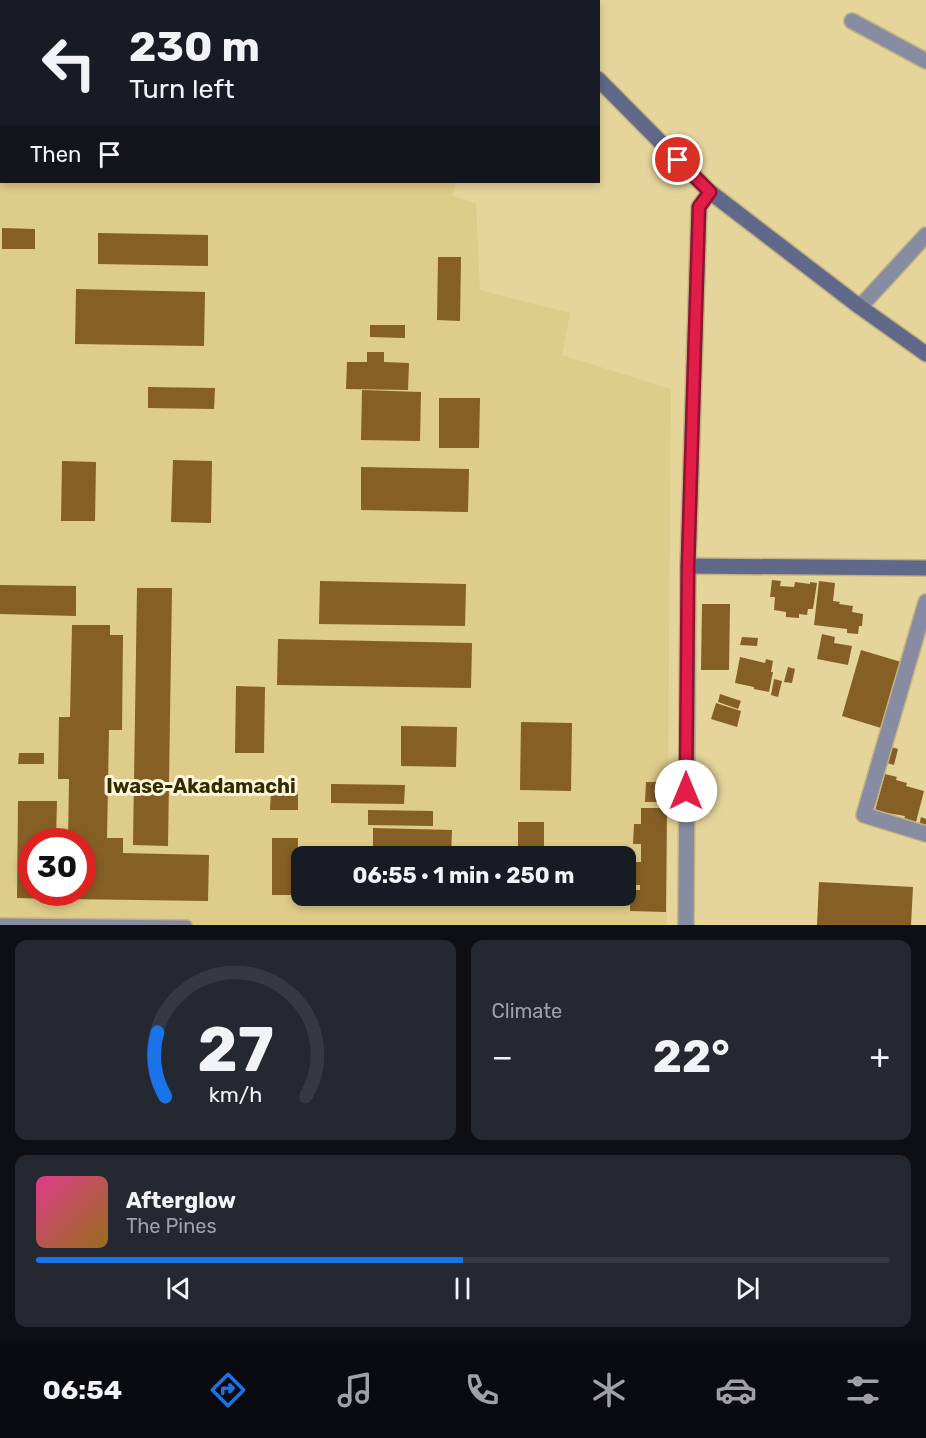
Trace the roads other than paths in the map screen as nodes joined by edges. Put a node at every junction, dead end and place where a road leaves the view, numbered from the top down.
1 (852, 21) dead end
2 (926, 61) edge
3 (600, 82) edge
4 (710, 192) junction
5 (926, 235) edge
6 (860, 307) junction
7 (926, 354) edge
8 (688, 566) junction
9 (926, 568) edge
10 (926, 602) edge
11 (926, 834) edge
12 (0, 923) edge
13 (187, 925) edge
14 (686, 925) edge

1 - 2 street
3 - 4 street
4 - 6 street
4 - 8 street
5 - 6 street
6 - 7 street
8 - 9 street
8 - 14 street
10 - 11 street
12 - 13 lane

